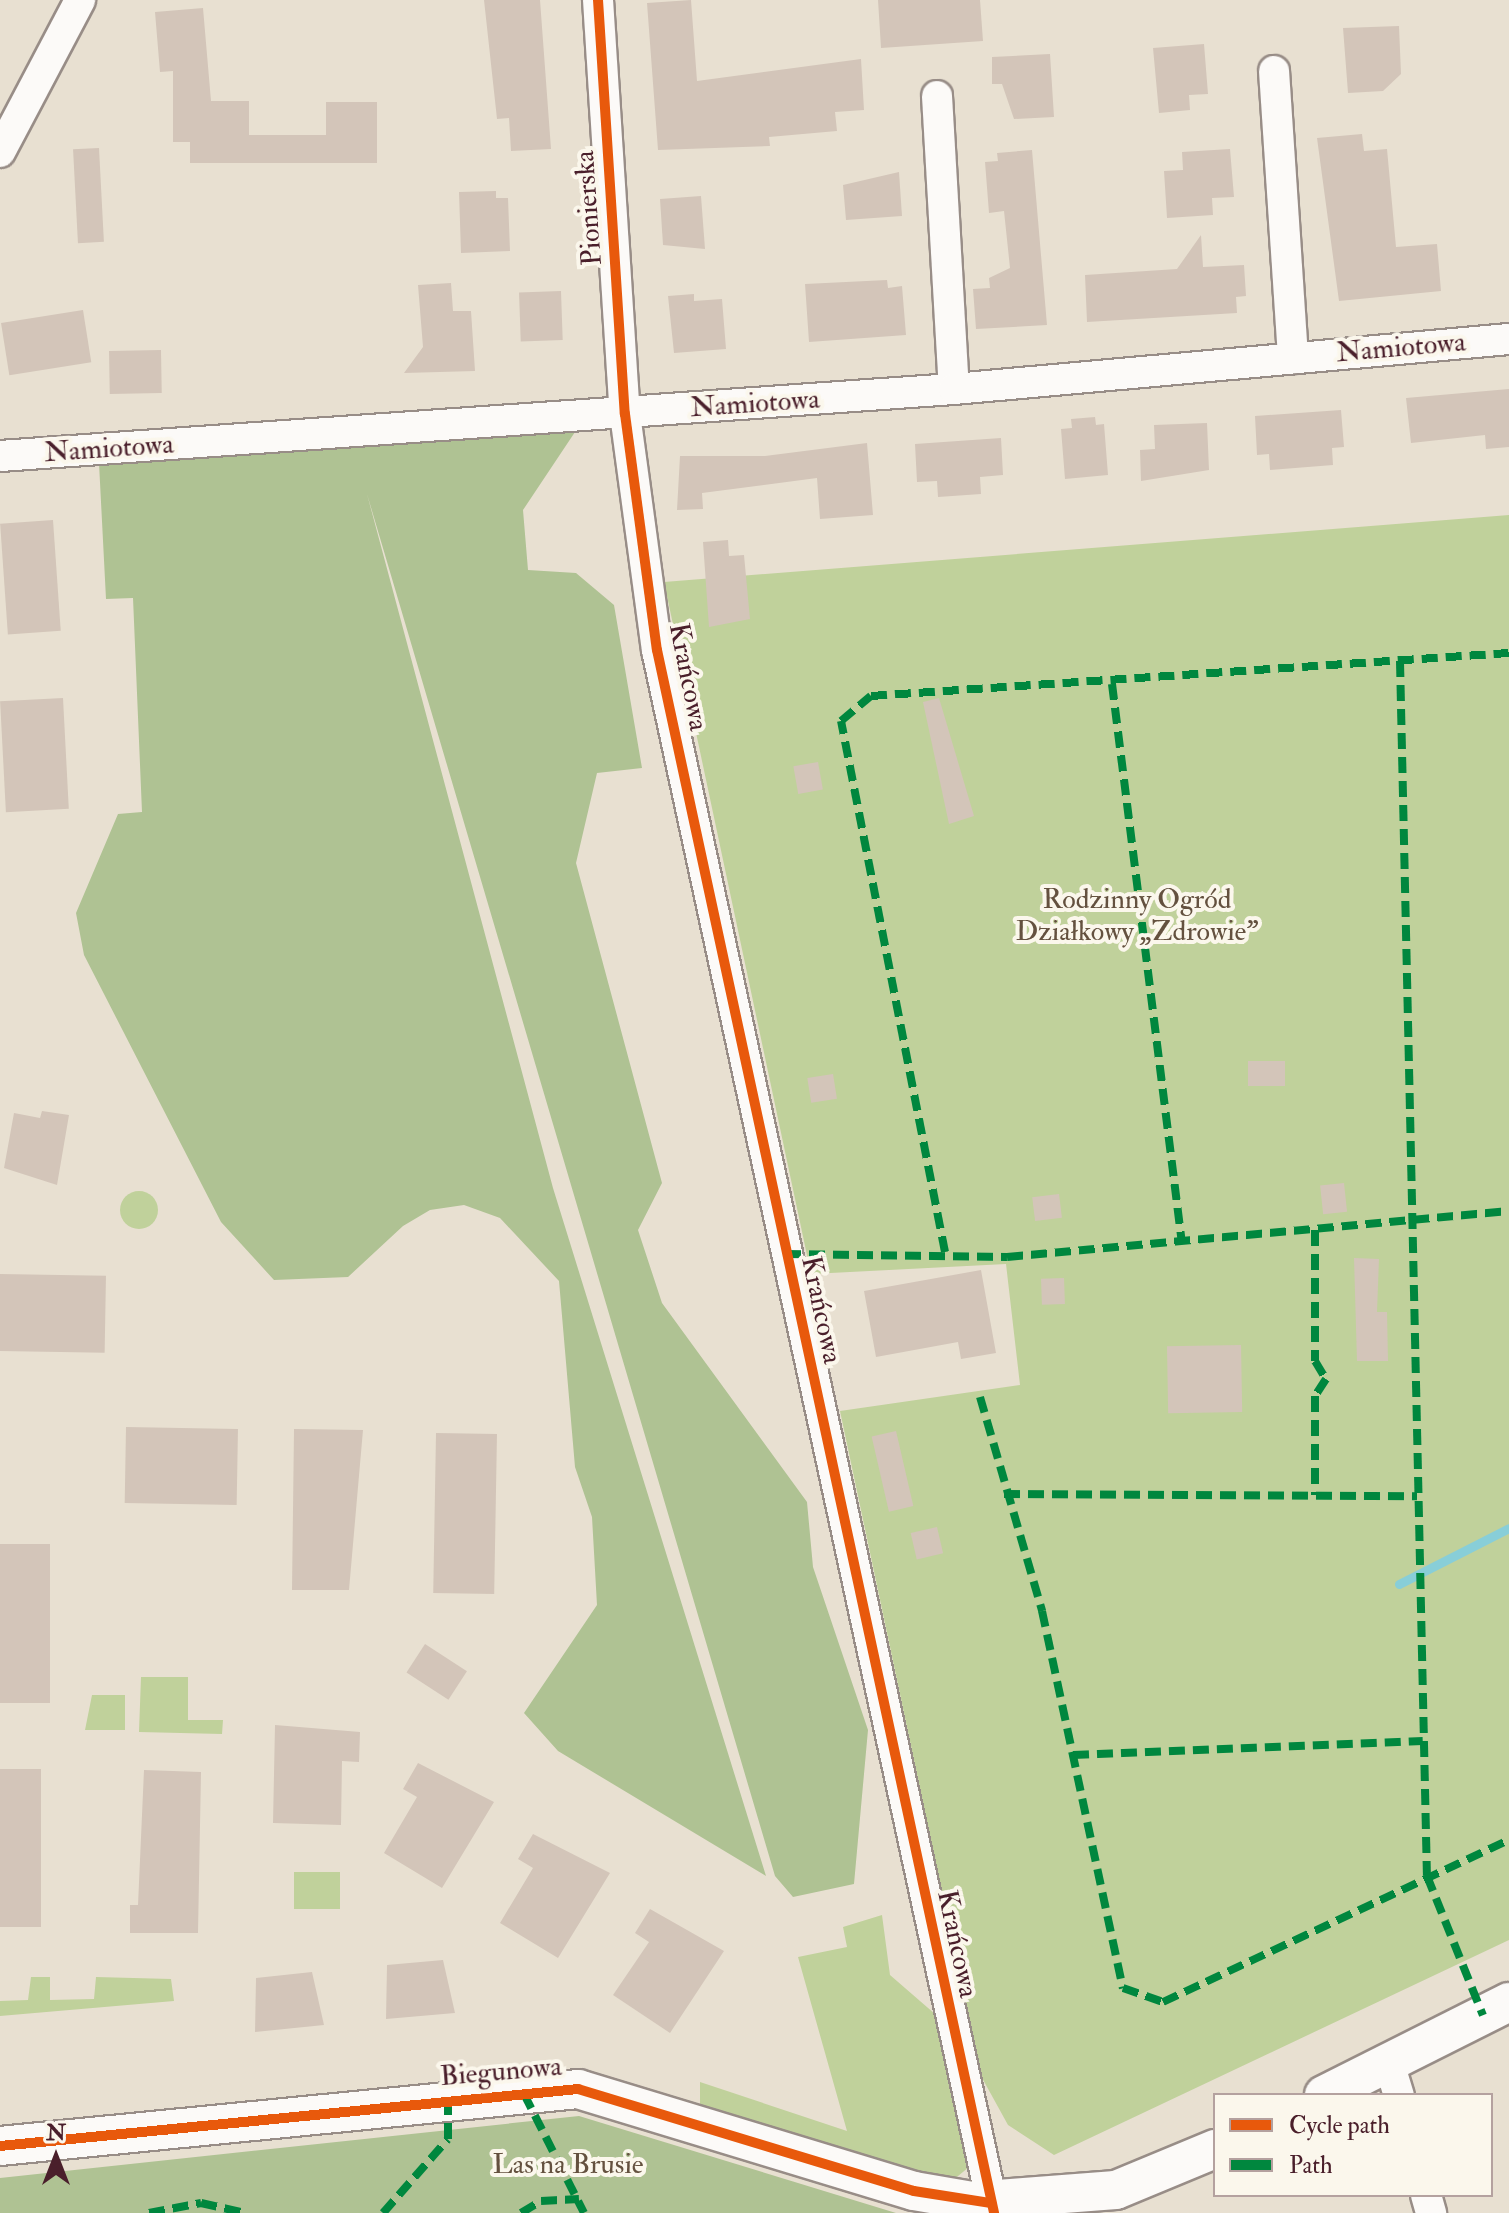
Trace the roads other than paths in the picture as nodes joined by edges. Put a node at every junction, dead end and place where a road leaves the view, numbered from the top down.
1 (80, 0) edge
2 (598, 0) edge
3 (1274, 71) dead end
4 (937, 96) dead end
5 (0, 152) edge
6 (1509, 339) edge
7 (1293, 358) junction
8 (954, 389) junction
9 (625, 414) junction
10 (0, 456) edge
11 (1509, 2002) edge
12 (1394, 2079) edge
13 (1333, 2093) edge
14 (0, 2146) edge
15 (1213, 2150) edge
16 (993, 2208) edge

1 - 5 street
2 - 9 street, Pionierska
3 - 7 street
4 - 8 street
6 - 7 street, Namiotowa
7 - 8 street, Namiotowa
8 - 9 street, Namiotowa
9 - 10 street, Namiotowa
9 - 16 street, Krańcowa
11 - 12 street
12 - 13 street
14 - 16 street, Biegunowa
15 - 16 street, Biegunowa

